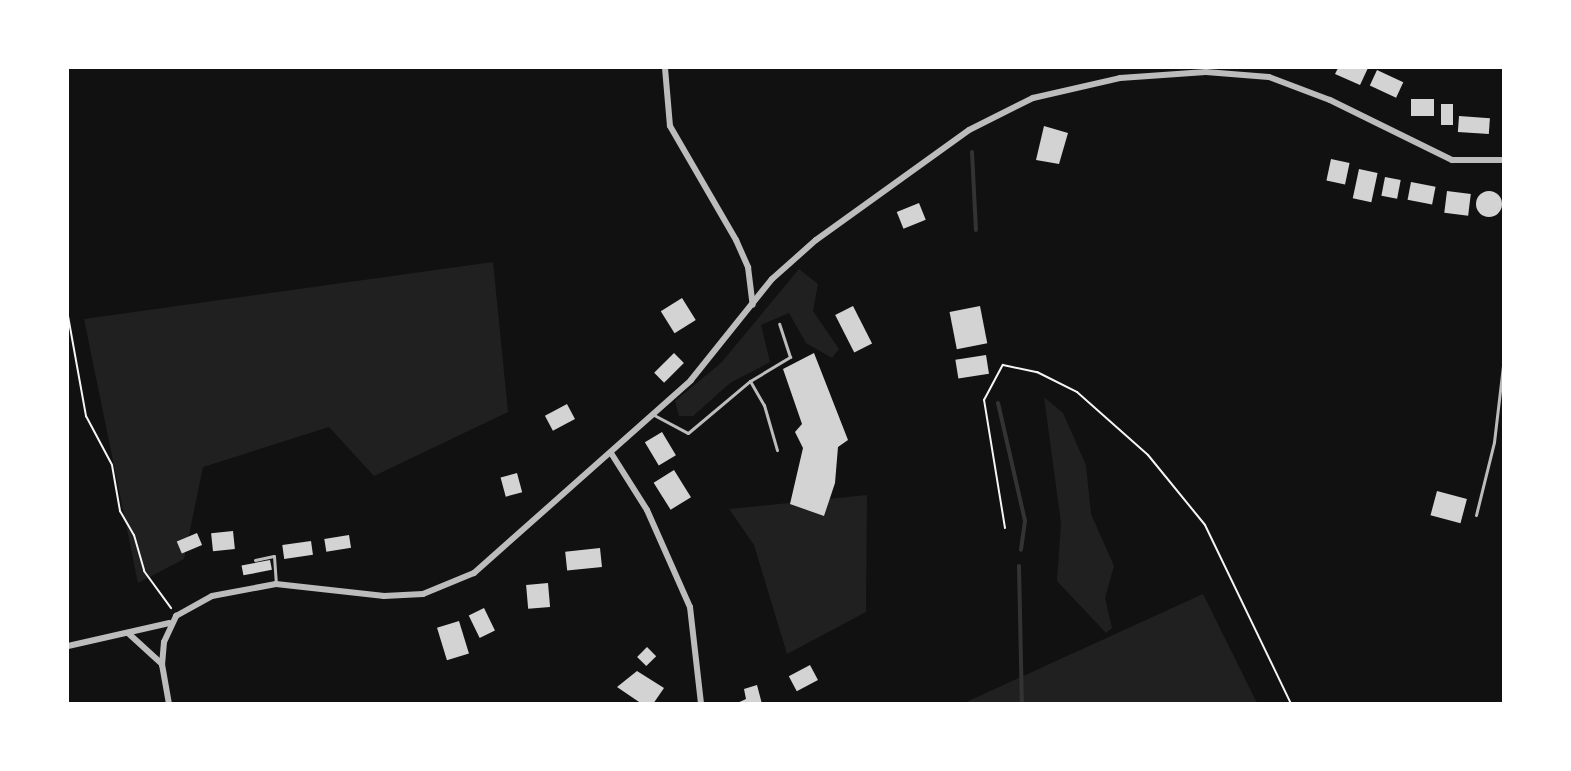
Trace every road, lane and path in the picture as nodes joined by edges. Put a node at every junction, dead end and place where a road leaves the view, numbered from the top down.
1 (666, 68) edge
2 (1230, 70) edge
3 (1503, 160) edge
4 (753, 306) junction
5 (68, 316) edge
6 (779, 324) dead end
7 (1503, 357) edge
8 (750, 381) junction
9 (653, 414) junction
10 (777, 450) dead end
11 (610, 453) junction
12 (1476, 515) dead end
13 (1005, 528) dead end
14 (255, 560) dead end
15 (276, 584) junction
16 (176, 616) junction
17 (169, 623) junction
18 (128, 633) junction
19 (68, 646) edge
20 (162, 665) junction
21 (170, 704) edge
22 (701, 704) edge
23 (1291, 704) edge

1 - 4 street
2 - 3 street
2 - 4 street
4 - 9 street
5 - 16 path
6 - 8 lane
7 - 12 lane
8 - 9 lane
8 - 10 lane
9 - 11 street
11 - 15 street
11 - 22 street
13 - 23 path
14 - 15 lane
15 - 16 street
16 - 17 street
17 - 18 street
17 - 20 street
18 - 19 street
18 - 20 street
20 - 21 street

